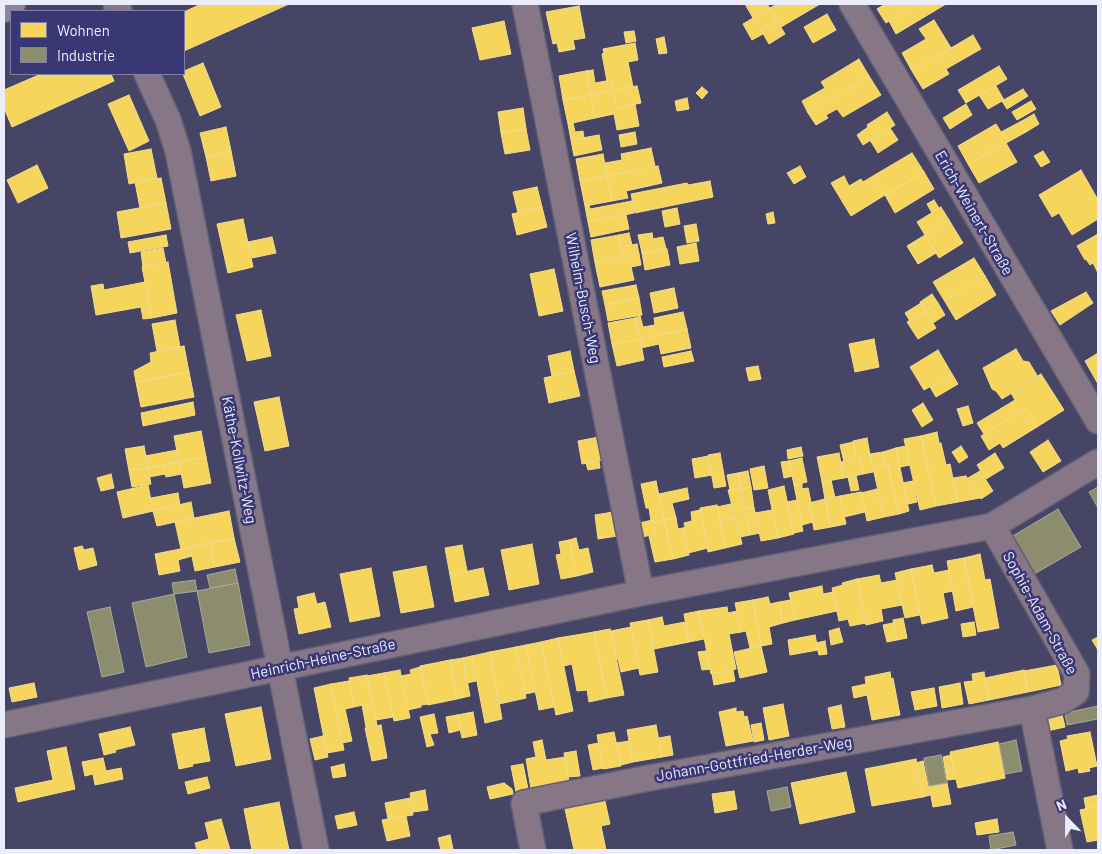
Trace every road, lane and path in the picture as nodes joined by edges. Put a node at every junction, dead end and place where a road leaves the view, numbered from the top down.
1 (11, 4) edge
2 (525, 4) edge
3 (852, 4) edge
4 (4, 8) edge
5 (147, 75) edge
6 (1098, 422) edge
7 (1098, 462) edge
8 (992, 526) junction
9 (641, 593) junction
10 (281, 668) junction
11 (1032, 709) junction
12 (4, 725) edge
13 (316, 850) edge
14 (533, 850) edge
15 (1060, 850) edge

1 - 4 main road
2 - 9 street, Wilhelm-Busch-Weg
3 - 6 street, Erich-Weinert-Straße
5 - 10 street, Käthe-Kollwitz-Weg
7 - 8 street
8 - 9 street, Heinrich-Heine-Straße
8 - 11 street, Sophie-Adam-Straße
9 - 10 street, Heinrich-Heine-Straße
10 - 12 street, Heinrich-Heine-Straße
10 - 13 street, Käthe-Kollwitz-Weg
11 - 14 street, Johann-Gottfried-Herder-Weg
11 - 15 street

